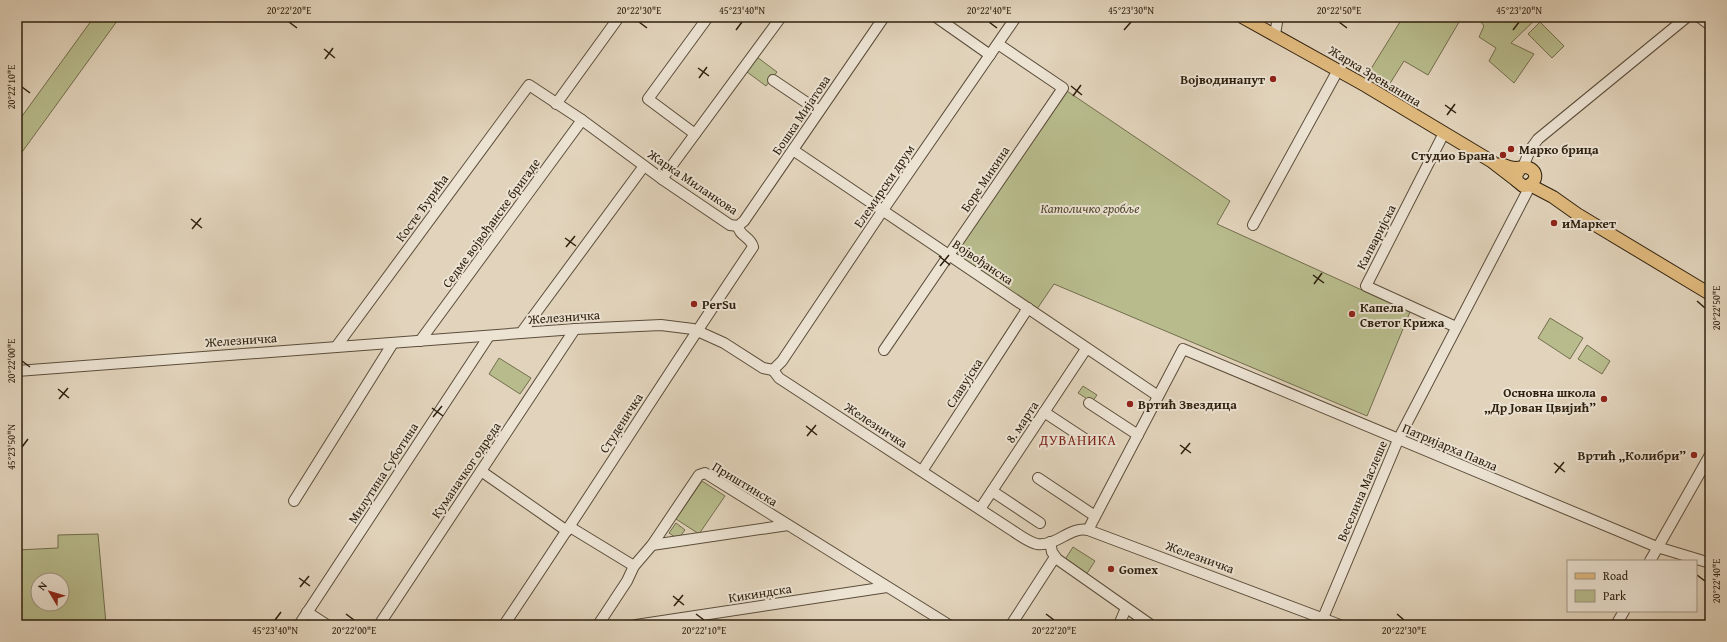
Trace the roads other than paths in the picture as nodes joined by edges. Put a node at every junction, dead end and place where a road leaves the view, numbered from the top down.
1 (619, 17) edge
2 (708, 17) edge
3 (781, 17) edge
4 (884, 17) edge
5 (936, 17) edge
6 (1016, 17) edge
7 (1242, 17) edge
8 (1278, 17) edge
9 (1688, 17) edge
10 (1700, 17) edge
11 (1710, 25) edge
12 (1275, 34) junction
13 (998, 44) junction
14 (990, 55) junction
15 (1338, 70) junction
16 (773, 80) dead end
17 (529, 85) joint
18 (556, 104) junction
19 (819, 111) junction
20 (582, 120) junction
21 (1444, 133) junction
22 (695, 134) junction
23 (793, 150) junction
24 (1491, 161) junction
25 (644, 166) junction
26 (1528, 170) junction
27 (662, 179) junction
28 (1524, 184) junction
29 (1553, 197) junction
30 (883, 210) junction
31 (1253, 225) dead end
32 (738, 226) junction
33 (949, 254) junction
34 (1710, 294) edge
35 (1028, 308) junction
36 (1456, 327) junction
37 (575, 329) junction
38 (697, 330) junction
39 (521, 333) junction
40 (489, 336) junction
41 (420, 341) junction
42 (392, 343) junction
43 (336, 347) junction
44 (1086, 349) junction
45 (884, 350) dead end
46 (17, 370) edge
47 (773, 370) junction
48 (1158, 396) junction
49 (1089, 403) dead end
50 (1044, 412) junction
51 (1138, 435) junction
52 (1398, 440) junction
53 (1088, 441) dead end
54 (1710, 455) edge
55 (481, 471) junction
56 (922, 471) junction
57 (1038, 478) dead end
58 (992, 491) junction
59 (294, 502) dead end
60 (980, 509) junction
61 (1095, 516) junction
62 (1040, 523) dead end
63 (788, 525) junction
64 (568, 529) junction
65 (1088, 530) junction
66 (1050, 542) junction
67 (652, 546) junction
68 (1657, 548) junction
69 (1055, 557) junction
70 (1651, 560) edge
71 (1710, 563) edge
72 (634, 566) junction
73 (887, 587) junction
74 (1126, 608) junction
75 (308, 612) junction
76 (1623, 612) edge
77 (1323, 618) junction
78 (299, 625) edge
79 (327, 625) edge
80 (379, 625) edge
81 (504, 625) edge
82 (598, 625) edge
83 (636, 625) edge
84 (949, 625) edge
85 (1011, 625) edge
86 (1119, 625) edge
87 (1151, 625) edge
88 (1340, 625) edge
89 (1616, 625) edge

1 - 18 street
2 - 22 street
3 - 22 street
4 - 19 street, Бошка Мијатова
5 - 14 street
6 - 13 street, Елемирски друм
7 - 12 main road, Жарка Зрењанина
8 - 12 street
9 - 26 street
10 - 11 street
12 - 15 main road, Жарка Зрењанина
13 - 14 street, Елемирски друм
13 - 33 street, Боре Микина
14 - 30 street, Елемирски друм
15 - 21 main road, Жарка Зрењанина
15 - 31 street
16 - 19 street
17 - 18 street, Жарка Миланкова
17 - 43 street, Косте Ђурића
18 - 20 street, Жарка Миланкова
19 - 23 street, Бошка Мијатова
20 - 25 street, Жарка Миланкова
20 - 41 street, Седме војвођанске бригаде
21 - 24 main road, Жарка Зрењанина
21 - 36 street, Калваријска
22 - 27 street
23 - 30 street, Војвођанска
23 - 32 street, Бошка Мијатова
24 - 26 main road, Жарка Зрењанина
24 - 28 main road, Жарка Зрењанина
25 - 27 street, Жарка Миланкова
25 - 39 street
26 - 28 main road
26 - 28 main road
26 - 29 main road, Жарка Зрењанина
27 - 32 street, Жарка Миланкова
28 - 29 main road, Жарка Зрењанина
28 - 36 street, Веселина Маслеше
29 - 34 main road, Жарка Зрењанина
30 - 33 street, Војвођанска
30 - 47 street, Елемирски друм
32 - 38 street, Жарка Миланкова
33 - 35 street, Војвођанска
33 - 45 street, Боре Микина
35 - 44 street, Војвођанска
35 - 56 street, Славујска
36 - 52 street, Веселина Маслеше
37 - 38 street, Железничка
37 - 39 street, Железничка
37 - 55 street, Куманачког одреда
38 - 47 street, Железничка
38 - 64 street, Студеничка
39 - 40 street, Железничка
40 - 41 street, Железничка
40 - 75 street, Милутина Суботина
41 - 42 street, Железничка
42 - 43 street, Железничка
42 - 59 street
43 - 46 street, Железничка
44 - 48 street, Војвођанска
44 - 50 street, 8. марта
47 - 56 street, Железничка
48 - 51 street
48 - 52 street, Патријарха Павла
49 - 51 street
50 - 53 street
50 - 58 street, 8. марта
51 - 61 street
52 - 68 street, Патријарха Павла
52 - 77 street, Веселина Маслеше
54 - 68 street
55 - 64 street
55 - 80 street, Куманачког одреда
56 - 60 street, Железничка
57 - 61 street
58 - 60 street, 8. марта
58 - 62 street
60 - 66 street, Железничка
61 - 65 street
63 - 67 street, Приштинска
63 - 67 street, Приштинска
63 - 73 street, Приштинска
64 - 72 street
64 - 81 street, Студеничка
65 - 66 street, Железничка
65 - 77 street, Железничка
66 - 69 street
67 - 72 street, Приштинска
68 - 70 street
68 - 71 street, Патријарха Павла
69 - 74 street
69 - 85 street
72 - 82 street
73 - 83 street, Кикиндска
73 - 84 street, Приштинска
74 - 86 street
74 - 87 street
75 - 78 street, Милутина Суботина
75 - 79 street
76 - 89 street
77 - 88 street, Железничка

